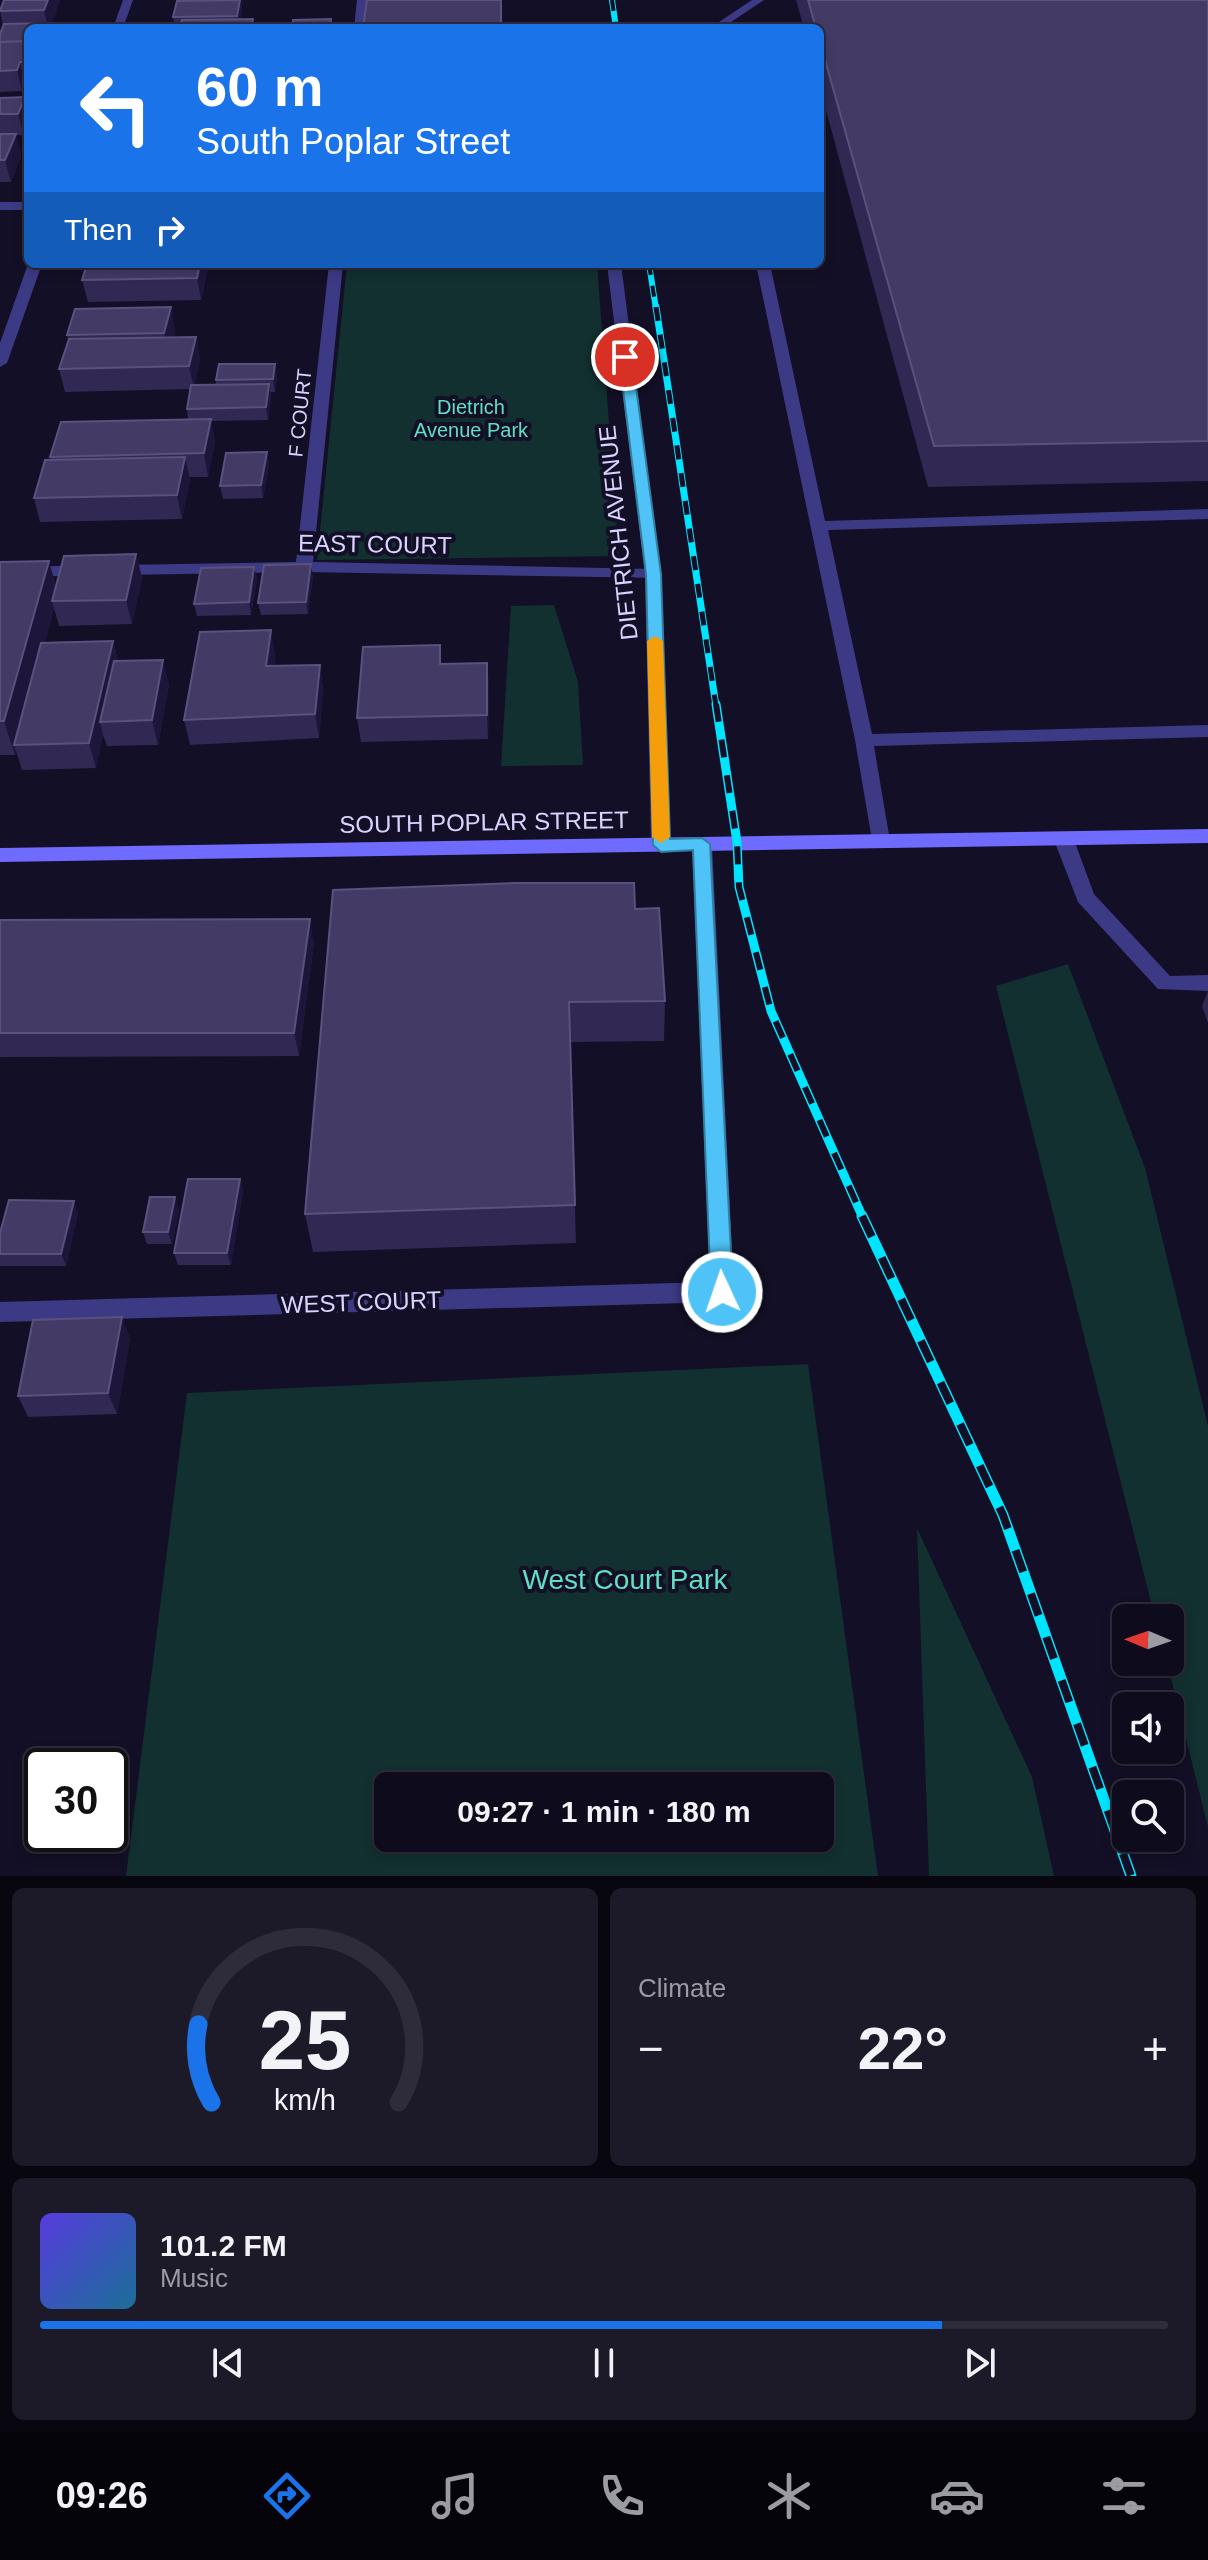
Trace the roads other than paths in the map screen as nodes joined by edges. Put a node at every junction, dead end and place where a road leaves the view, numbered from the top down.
1 (128, 0) edge
2 (362, 0) edge
3 (759, 0) edge
4 (119, 24) edge
5 (359, 24) edge
6 (721, 24) edge
7 (0, 206) edge
8 (24, 206) edge
9 (34, 268) edge
10 (336, 268) edge
11 (615, 268) edge
12 (764, 268) edge
13 (0, 363) edge
14 (1208, 514) edge
15 (817, 526) junction
16 (304, 567) junction
17 (0, 572) edge
18 (653, 574) junction
19 (1208, 731) edge
20 (864, 740) junction
21 (1208, 836) edge
22 (1064, 840) junction
23 (880, 841) junction
24 (702, 844) junction
25 (661, 845) junction
26 (0, 855) edge
27 (1208, 983) edge
28 (0, 1312) edge

1 - 4 street
2 - 5 street
3 - 6 street
7 - 8 street
9 - 13 street
10 - 16 street, F COURT
11 - 18 street, DIETRICH AVENUE
12 - 15 street
14 - 15 street
15 - 20 street
16 - 17 street, EAST COURT
16 - 18 street, EAST COURT
18 - 25 street, DIETRICH AVENUE
19 - 20 street
20 - 23 street
21 - 22 main road, SOUTH POPLAR STREET
22 - 23 main road, SOUTH POPLAR STREET
22 - 27 street
23 - 24 main road, SOUTH POPLAR STREET
24 - 25 main road, SOUTH POPLAR STREET
24 - 28 street, WEST COURT
25 - 26 main road, SOUTH POPLAR STREET

